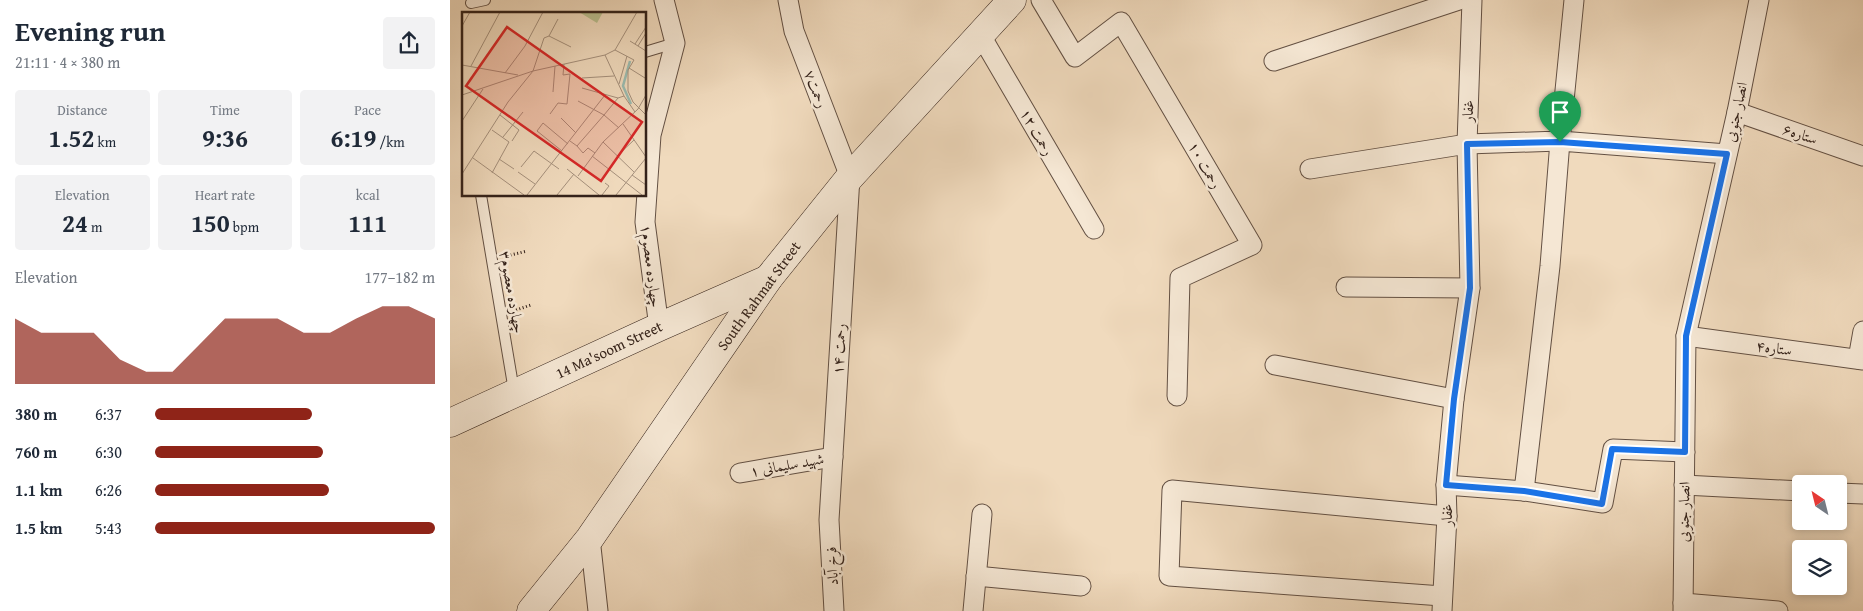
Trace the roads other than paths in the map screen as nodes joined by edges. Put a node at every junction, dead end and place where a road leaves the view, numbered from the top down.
1 (485, 0) edge
2 (664, 0) edge
3 (788, 0) edge
4 (1012, 0) edge
5 (1041, 0) edge
6 (1459, 0) edge
7 (1472, 0) edge
8 (1574, 0) edge
9 (1759, 0) edge
10 (471, 3) dead end
11 (980, 34) junction
12 (675, 43) junction
13 (646, 52) edge
14 (1274, 61) dead end
15 (1737, 112) junction
16 (1560, 142) junction
17 (1467, 144) junction
18 (1727, 154) junction
19 (1863, 156) edge
20 (1310, 169) dead end
21 (850, 177) junction
22 (481, 196) edge
23 (1094, 230) dead end
24 (768, 279) junction
25 (1346, 287) dead end
26 (1470, 288) junction
27 (659, 327) junction
28 (1863, 331) edge
29 (1686, 336) junction
30 (1860, 360) edge
31 (1275, 366) dead end
32 (515, 393) junction
33 (1178, 396) dead end
34 (1454, 399) junction
35 (450, 423) edge
36 (1685, 452) junction
37 (833, 457) junction
38 (740, 473) dead end
39 (1446, 485) junction
40 (1684, 485) junction
41 (1524, 491) junction
42 (1792, 491) edge
43 (1848, 493) edge
44 (1863, 494) edge
45 (982, 514) dead end
46 (1447, 516) junction
47 (829, 520) joint
48 (590, 538) junction
49 (976, 576) junction
50 (1081, 586) dead end
51 (1442, 603) edge
52 (1683, 607) edge
53 (532, 611) edge
54 (598, 611) edge
55 (834, 611) edge
56 (973, 611) edge
57 (1778, 611) edge

1 - 10 lane
2 - 12 street, چهارده معصوم۱
3 - 21 street, رحمت۷
4 - 11 street, South Rahmat Street
5 - 33 street, رحمت ۱۰
6 - 14 street
7 - 17 street, غفار
8 - 16 street
9 - 15 street, انصار جنوبی
11 - 21 street, South Rahmat Street
11 - 23 street, رحمت ۱۲
12 - 13 lane
12 - 27 street, چهارده معصوم۱
15 - 18 street, انصار جنوبی
15 - 19 street, ستاره۶
16 - 17 street
16 - 18 street
16 - 41 street
17 - 20 street
17 - 26 street, غفار
18 - 29 street, انصار جنوبی
21 - 24 street, South Rahmat Street
21 - 37 street, رحمت ۱۴
22 - 32 lane, چهارده معصوم۳
24 - 27 street, 14 Ma'soom Street
24 - 48 street, South Rahmat Street
25 - 26 street
26 - 34 street, غفار
27 - 32 street, 14 Ma'soom Street
28 - 30 street
29 - 30 street, ستاره۴
29 - 36 street, انصار جنوبی
31 - 34 street
32 - 35 street, 14 Ma'soom Street
34 - 39 street, غفار
36 - 40 street, انصار جنوبی
36 - 41 street
37 - 38 street, شهید سلیمانی ۱
37 - 47 street, رحمت ۱۴
39 - 41 street
39 - 46 street, غفار
40 - 42 street
40 - 52 street, انصار جنوبی
43 - 44 street
45 - 49 street
46 - 51 street, غفار
46 - 51 street
47 - 55 street, فرخ آباد
48 - 53 street, South Rahmat Street
48 - 54 street
49 - 50 street
49 - 56 street
52 - 57 street

